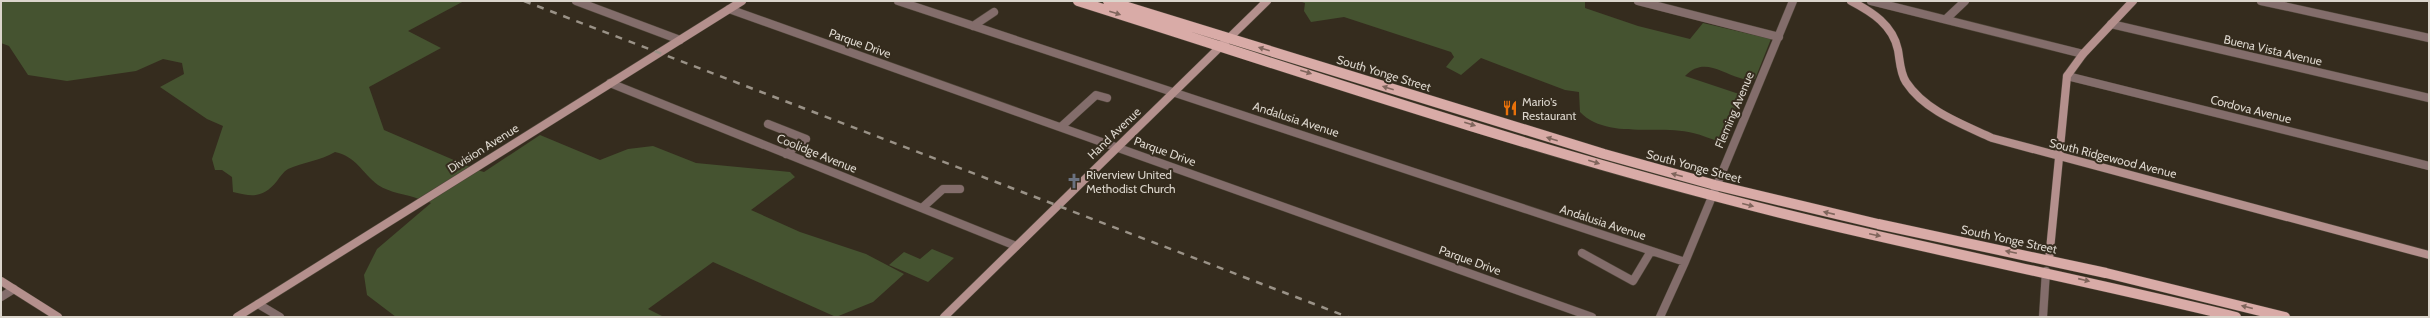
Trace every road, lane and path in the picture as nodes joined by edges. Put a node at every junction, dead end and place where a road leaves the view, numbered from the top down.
1 (576, 1) edge
2 (742, 1) edge
3 (898, 1) edge
4 (1078, 1) edge
5 (1108, 1) edge
6 (1267, 1) edge
7 (1638, 1) edge
8 (1793, 1) edge
9 (1851, 1) edge
10 (1871, 1) edge
11 (1965, 1) edge
12 (2133, 1) edge
13 (2261, 1) edge
14 (729, 9) junction
15 (994, 12) dead end
16 (1946, 19) junction
17 (2111, 24) junction
18 (973, 26) junction
19 (1229, 38) junction
20 (1779, 38) junction
21 (2429, 38) edge
22 (680, 40) junction
23 (1221, 46) junction
24 (2083, 54) junction
25 (2067, 76) junction
26 (610, 83) junction
27 (1174, 91) junction
28 (1107, 98) dead end
29 (2429, 98) edge
30 (1390, 99) junction
31 (1456, 109) junction
32 (768, 124) dead end
33 (1062, 126) junction
34 (1117, 146) junction
35 (786, 154) junction
36 (2060, 157) junction
37 (2429, 166) edge
38 (960, 189) dead end
39 (1713, 190) junction
40 (922, 208) junction
41 (1016, 246) junction
42 (1651, 251) junction
43 (1582, 253) dead end
44 (2429, 255) edge
45 (1685, 262) junction
46 (2048, 266) junction
47 (1, 281) edge
48 (14, 289) junction
49 (1, 297) edge
50 (258, 304) junction
51 (58, 317) edge
52 (237, 317) edge
53 (280, 317) edge
54 (944, 317) edge
55 (1592, 317) edge
56 (1660, 317) edge
57 (2043, 317) edge
58 (2236, 317) edge
59 (2284, 317) edge

1 - 22 street
2 - 14 street, Division Avenue
3 - 18 street, Andalusia Avenue
4 -> 23 main road, South Yonge Street
5 - 19 main road, South Yonge Street
6 - 19 street, Hand Avenue
7 - 20 street
8 - 20 street, Fleming Avenue
9 - 36 street, South Ridgewood Avenue
10 - 16 street
11 - 16 street
12 - 17 street
13 - 21 street
14 - 22 street, Division Avenue
14 - 33 street, Parque Drive
15 - 18 street
16 - 24 street
17 - 24 street
17 - 29 street, Buena Vista Avenue
18 - 27 street, Andalusia Avenue
19 - 23 street, Hand Avenue
31 -> 19 main road, South Yonge Street
20 - 39 street, Fleming Avenue
22 - 26 street, Division Avenue
23 - 27 street, Hand Avenue
23 -> 30 main road, South Yonge Street
24 - 25 street
25 - 36 street
25 - 37 street, Cordova Avenue
26 - 35 street, Coolidge Avenue
26 - 50 street, Division Avenue
27 - 34 street, Hand Avenue
27 - 42 street, Andalusia Avenue
28 - 33 street
30 - 31 main road
30 -> 39 main road, South Yonge Street
39 -> 31 main road, South Yonge Street
32 - 35 street
33 - 34 street, Parque Drive
34 - 41 street, Hand Avenue
34 - 55 street, Parque Drive
35 - 40 street, Coolidge Avenue
36 - 44 street, South Ridgewood Avenue
36 - 46 street
38 - 40 street
39 - 45 street, Fleming Avenue
46 -> 39 main road, South Yonge Street
39 -> 46 main road, South Yonge Street
40 - 41 street, Coolidge Avenue
41 - 54 street, Hand Avenue
42 - 43 street
42 - 45 street, Andalusia Avenue
45 - 56 street, Fleming Avenue
46 - 57 street
46 -> 58 main road, South Yonge Street
59 -> 46 main road
47 - 48 street
48 - 49 street
48 - 51 street
50 - 52 street, Division Avenue
50 - 53 street

